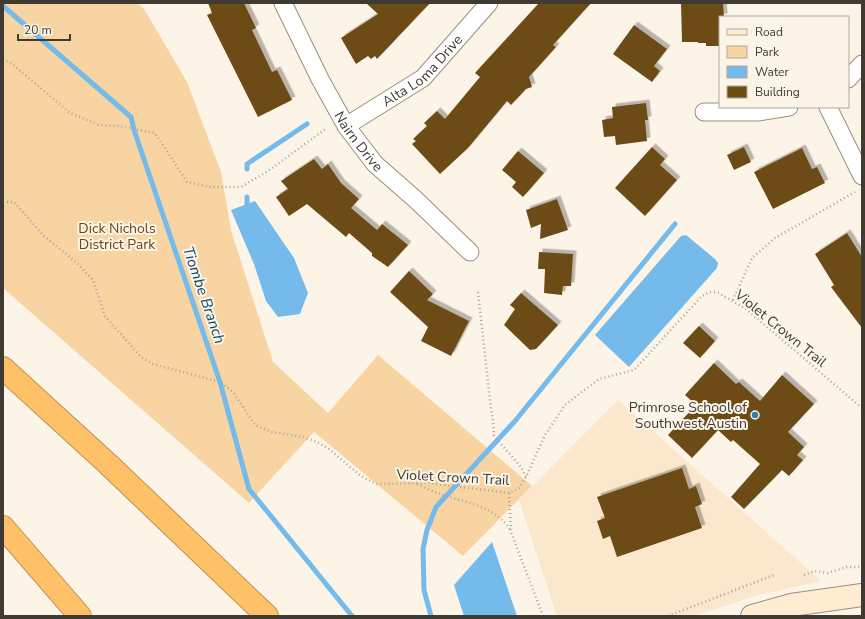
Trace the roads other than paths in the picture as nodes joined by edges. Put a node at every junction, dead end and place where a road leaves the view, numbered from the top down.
1 (283, 3) edge
2 (490, 3) edge
3 (862, 64) edge
4 (849, 78) edge
5 (782, 108) edge
6 (828, 108) edge
7 (704, 112) dead end
8 (346, 126) junction
9 (862, 176) edge
10 (470, 252) dead end
11 (3, 368) edge
12 (3, 527) edge
13 (862, 595) edge
14 (792, 611) edge
15 (80, 616) edge
16 (266, 616) edge
17 (752, 616) edge

1 - 8 street, Nairn Drive
2 - 8 street, Alta Loma Drive
3 - 4 street
5 - 7 street
6 - 9 street
8 - 10 street, Nairn Drive
11 - 16 highway
12 - 15 highway
13 - 14 main road
14 - 17 main road

